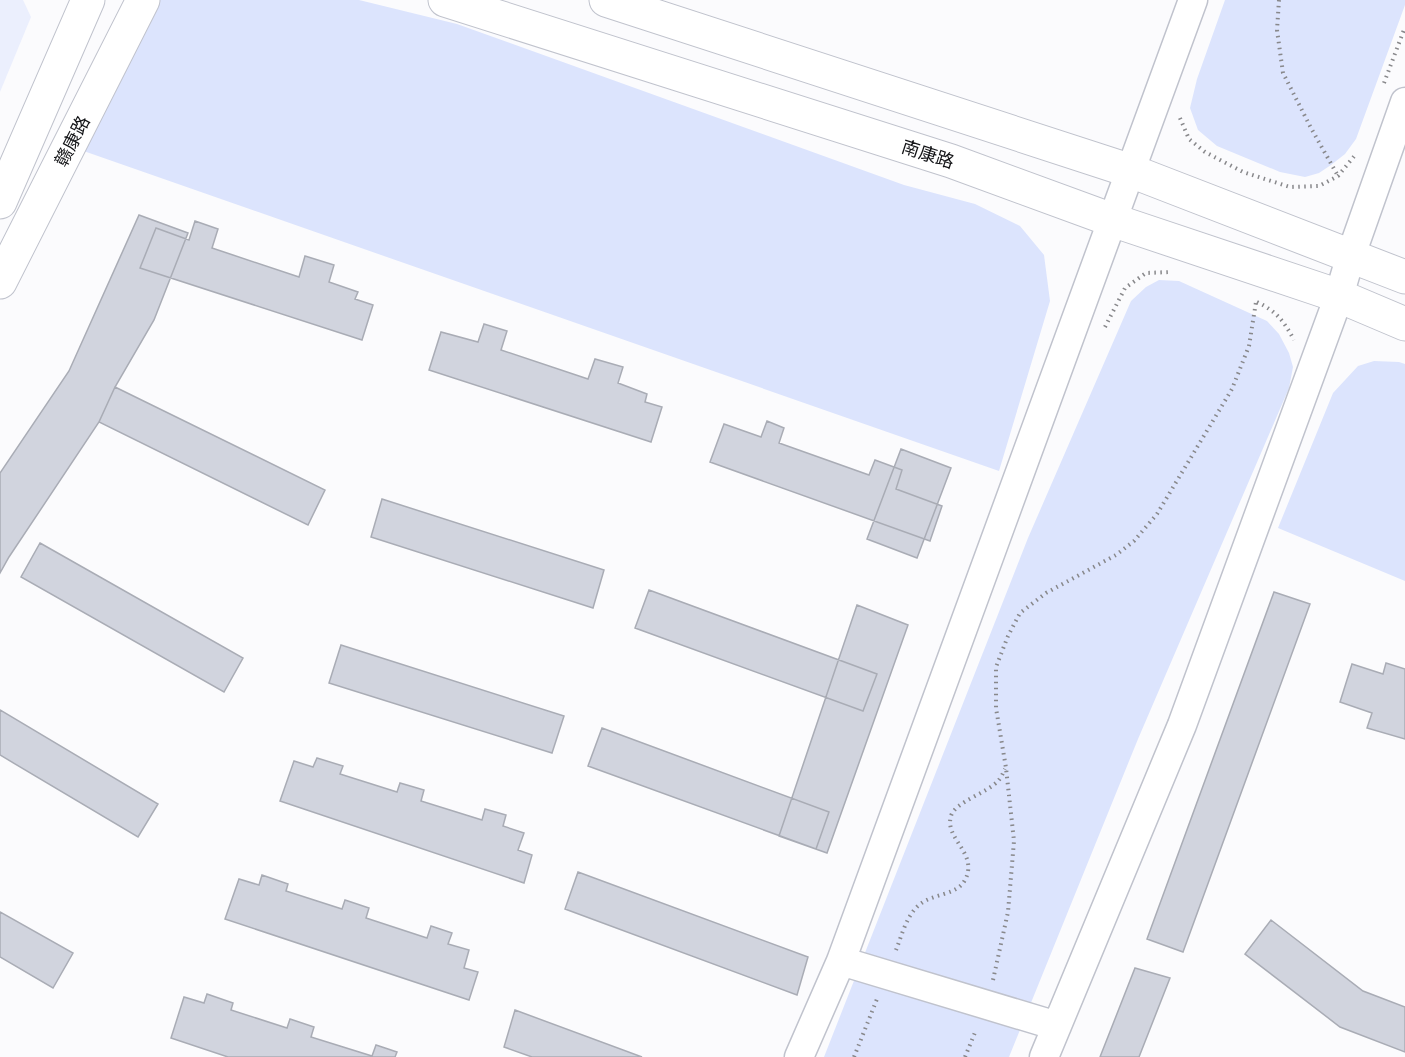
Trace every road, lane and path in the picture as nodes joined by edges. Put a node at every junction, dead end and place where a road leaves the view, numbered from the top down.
1 (88, 0) edge
2 (142, 0) edge
3 (445, 0) edge
4 (606, 0) edge
5 (1193, 0) edge
6 (1279, 0) edge
7 (1405, 27) edge
8 (1394, 96) edge
9 (1181, 109) dead end
10 (1358, 149) dead end
11 (1131, 171) junction
12 (1338, 176) junction
13 (0, 202) edge
14 (1112, 220) junction
15 (1351, 255) junction
16 (1175, 272) dead end
17 (1405, 277) edge
18 (0, 282) edge
19 (1247, 297) dead end
20 (1339, 297) junction
21 (1256, 302) junction
22 (1405, 324) edge
23 (1102, 333) dead end
24 (1298, 348) dead end
25 (1005, 768) junction
26 (896, 952) dead end
27 (841, 961) junction
28 (992, 986) dead end
29 (880, 992) dead end
30 (978, 1025) dead end
31 (1057, 1026) junction
32 (799, 1057) edge
33 (854, 1057) edge
34 (965, 1057) edge
35 (1044, 1057) edge

1 - 13 main road
2 - 18 main road, 赣康路
3 - 14 main road, 南康路
4 - 11 main road
5 - 11 street
6 - 12 path
7 - 8 path
8 - 15 street
9 - 12 path
10 - 12 path
11 - 14 street
11 - 15 main road
14 - 20 main road, 南康路
14 - 27 street
15 - 17 main road
15 - 20 street
16 - 23 path
19 - 21 path
20 - 22 main road, 南康路
20 - 31 street
21 - 24 path
21 - 25 path
25 - 26 path
25 - 28 path
27 - 31 street
27 - 32 street
29 - 33 path
30 - 34 path
31 - 35 street

